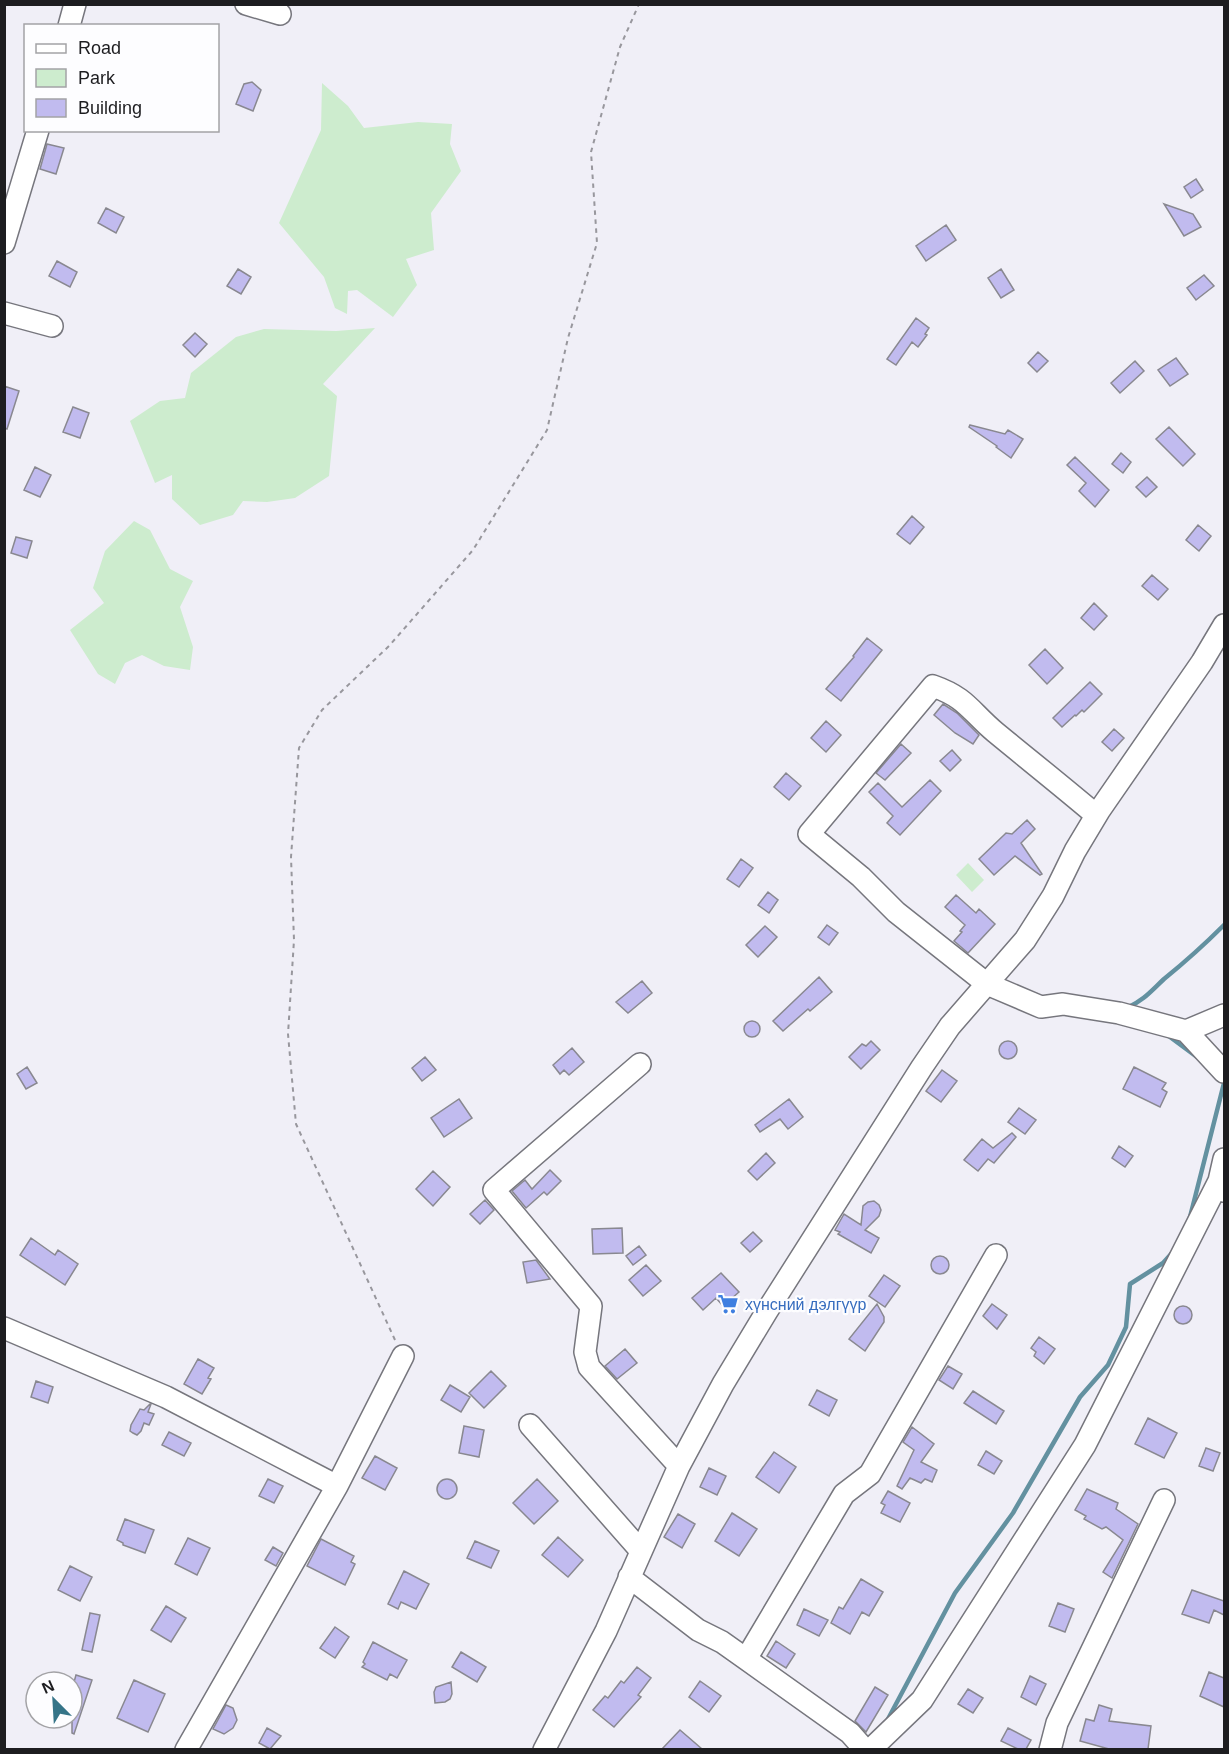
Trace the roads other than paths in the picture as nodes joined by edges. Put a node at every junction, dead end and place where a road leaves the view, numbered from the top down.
1 (75, 4) edge
2 (246, 4) edge
3 (280, 14) dead end
4 (70, 24) edge
5 (37, 132) edge
6 (4, 243) edge
7 (4, 313) edge
8 (52, 326) dead end
9 (1224, 625) edge
10 (1096, 815) junction
11 (987, 984) junction
12 (1224, 1015) edge
13 (1186, 1031) junction
14 (640, 1064) dead end
15 (1224, 1072) edge
16 (1224, 1159) edge
17 (1222, 1186) edge
18 (996, 1255) dead end
19 (4, 1328) edge
20 (403, 1356) road end
21 (530, 1425) dead end
22 (679, 1466) junction
23 (337, 1486) junction
24 (1164, 1500) dead end
25 (641, 1551) junction
26 (629, 1577) junction
27 (746, 1659) junction
28 (186, 1749) edge
29 (544, 1749) edge
30 (865, 1749) edge
31 (870, 1749) edge
32 (1050, 1749) edge

1 - 4 street
2 - 3 street
5 - 6 street
7 - 8 street
9 - 10 street
10 - 11 street
10 - 11 street
11 - 13 street
11 - 22 street
12 - 13 street
13 - 15 street
14 - 22 street
16 - 17 street
17 - 31 street
18 - 27 street
19 - 23 street
20 - 23 street
21 - 25 street
22 - 25 street
23 - 28 street
24 - 32 street
25 - 26 street
26 - 27 street
26 - 29 street
27 - 30 street

